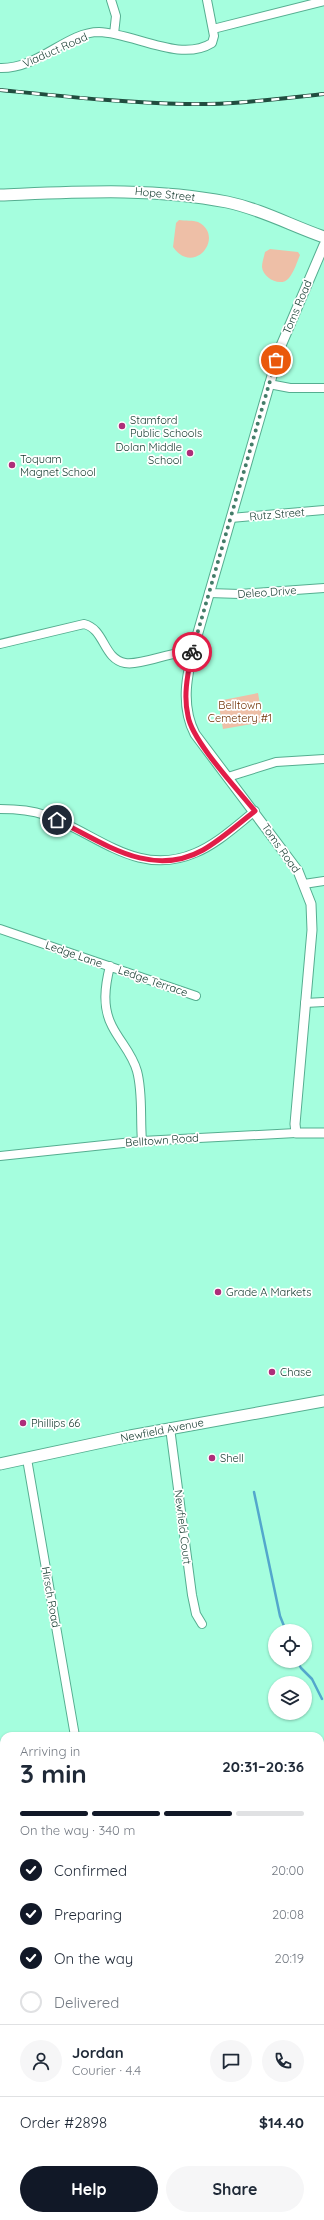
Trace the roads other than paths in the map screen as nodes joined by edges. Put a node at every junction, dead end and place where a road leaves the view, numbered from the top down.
1 (111, 0) edge
2 (207, 0) edge
3 (324, 1) edge
4 (213, 29) junction
5 (114, 34) junction
6 (0, 68) edge
7 (0, 195) edge
8 (324, 237) edge
9 (324, 245) edge
10 (269, 384) junction
11 (324, 388) edge
12 (324, 510) edge
13 (231, 518) junction
14 (324, 588) edge
15 (210, 593) junction
16 (0, 644) edge
17 (193, 651) junction
18 (324, 759) edge
19 (228, 777) junction
20 (0, 809) edge
21 (255, 811) junction
22 (324, 881) edge
23 (304, 884) junction
24 (0, 929) edge
25 (110, 966) junction
26 (196, 996) dead end
27 (324, 1002) edge
28 (305, 1003) junction
29 (324, 1133) edge
30 (296, 1134) junction
31 (142, 1141) junction
32 (0, 1156) edge
33 (324, 1401) edge
34 (170, 1428) junction
35 (27, 1459) junction
36 (0, 1464) edge
37 (202, 1624) dead end
38 (74, 1732) edge

1 - 5 street
2 - 4 street
3 - 4 street
4 - 5 street, Viaduct Road
5 - 6 street, Viaduct Road
7 - 8 main road, Hope Street
9 - 10 street, Toms Road
10 - 11 street
10 - 13 street, Toms Road
12 - 13 street, Rutz Street
13 - 15 street, Toms Road
14 - 15 street, Deleo Drive
15 - 17 street, Toms Road
16 - 17 street
17 - 19 street, Toms Road
18 - 19 street
19 - 21 street, Toms Road
20 - 21 street
21 - 23 street, Toms Road
22 - 23 street
23 - 28 street, Toms Road
24 - 25 street, Ledge Lane
25 - 26 street, Ledge Terrace
25 - 31 street, Ledge Lane
27 - 28 street
28 - 30 street, Toms Road
29 - 30 street, Belltown Road
30 - 31 street, Belltown Road
31 - 32 street, Belltown Road
33 - 34 main road, Newfield Avenue
34 - 35 main road, Newfield Avenue
34 - 37 street, Newfield Court
35 - 36 main road, Newfield Avenue
35 - 38 street, Hirsch Road

